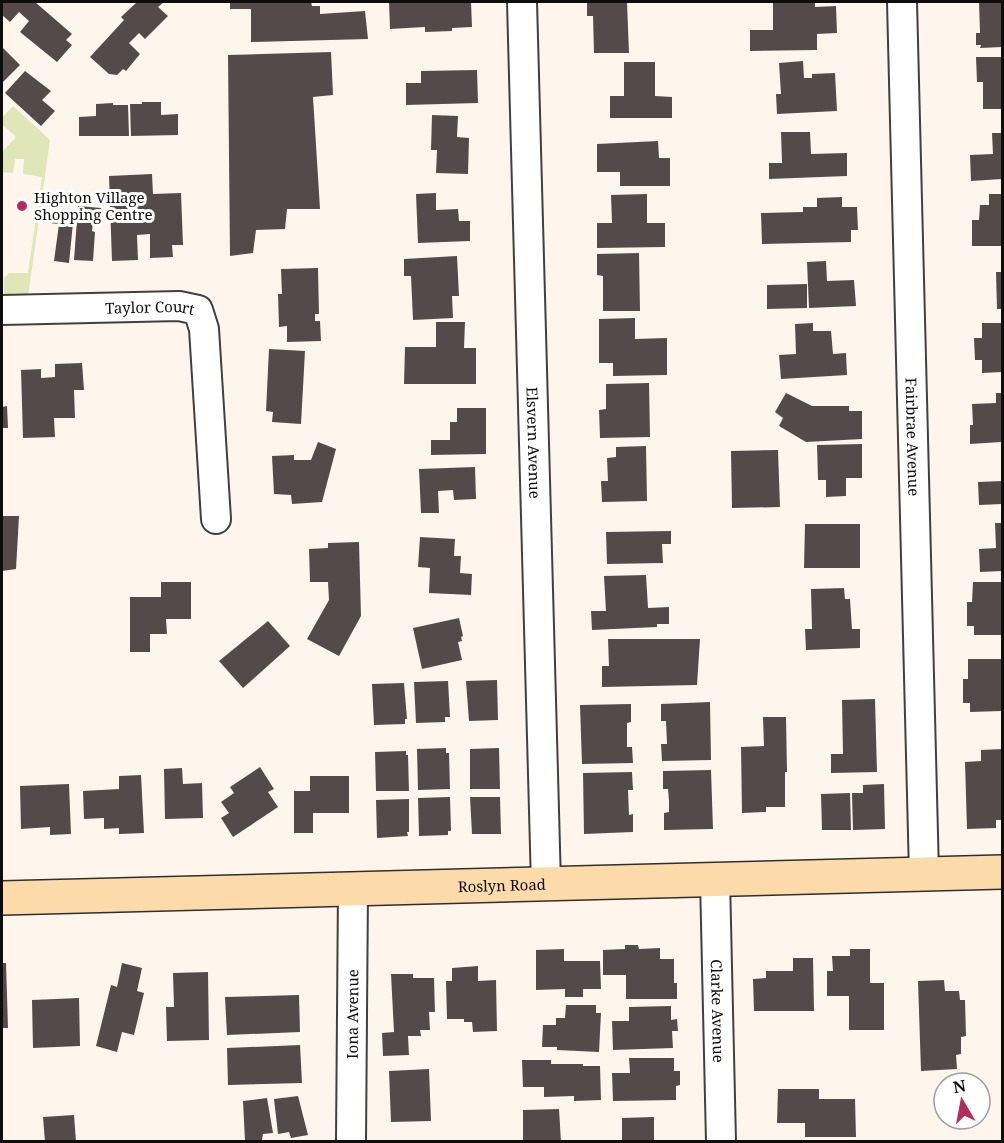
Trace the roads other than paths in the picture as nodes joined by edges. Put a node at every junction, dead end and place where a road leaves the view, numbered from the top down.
1 (522, 2) edge
2 (902, 2) edge
3 (2, 310) edge
4 (216, 519) dead end
5 (1002, 872) edge
6 (924, 874) junction
7 (716, 879) junction
8 (546, 884) junction
9 (353, 888) junction
10 (2, 898) edge
11 (351, 1142) edge
12 (721, 1142) edge

1 - 8 street, Elsvern Avenue
2 - 6 street, Fairbrae Avenue
3 - 4 street, Taylor Court
5 - 6 street, Roslyn Road
6 - 7 street, Roslyn Road
7 - 8 street, Roslyn Road
7 - 12 street, Clarke Avenue
8 - 9 street, Roslyn Road
9 - 10 street, Roslyn Road
9 - 11 street, Iona Avenue

